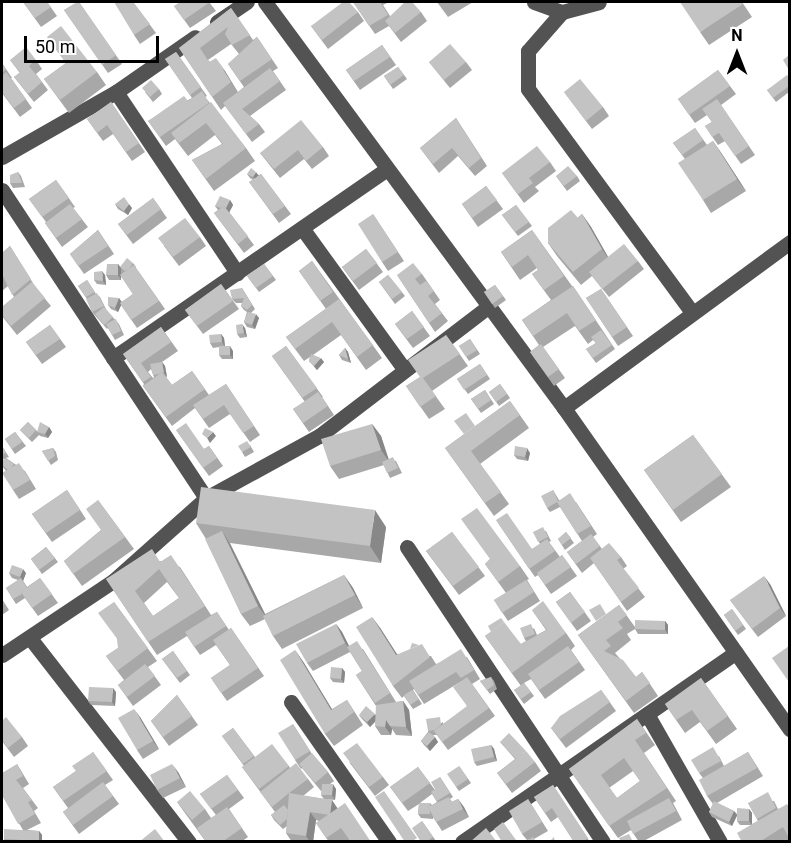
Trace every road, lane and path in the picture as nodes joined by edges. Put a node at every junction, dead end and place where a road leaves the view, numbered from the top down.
1 (246, 2) edge
2 (265, 2) edge
3 (534, 2) edge
4 (599, 2) edge
5 (562, 12) junction
6 (116, 92) junction
7 (2, 157) edge
8 (386, 171) junction
9 (2, 190) edge
10 (302, 228) junction
11 (789, 242) edge
12 (237, 273) junction
13 (488, 307) junction
14 (692, 312) junction
15 (113, 358) junction
16 (404, 369) junction
17 (564, 408) junction
18 (206, 498) junction
19 (406, 547) dead end
20 (30, 638) junction
21 (736, 652) junction
22 (2, 655) edge
23 (291, 702) dead end
24 (648, 714) junction
25 (789, 730) edge
26 (561, 773) junction
27 (189, 842) edge
28 (388, 842) edge
29 (462, 842) edge
30 (603, 842) edge
31 (720, 842) edge

1 - 6 street
2 - 8 street
3 - 5 street
4 - 5 street
5 - 14 street
6 - 7 street
6 - 12 street
8 - 10 street
8 - 13 street
9 - 15 street
10 - 12 street
10 - 16 street
11 - 14 street
12 - 15 street
13 - 16 street
13 - 17 street
14 - 17 street
15 - 18 street
16 - 18 street
17 - 21 street
18 - 20 street
19 - 26 street
20 - 22 street
20 - 27 street
21 - 24 street
21 - 25 street
23 - 28 street
24 - 26 street
24 - 31 street
26 - 29 street
26 - 30 street

